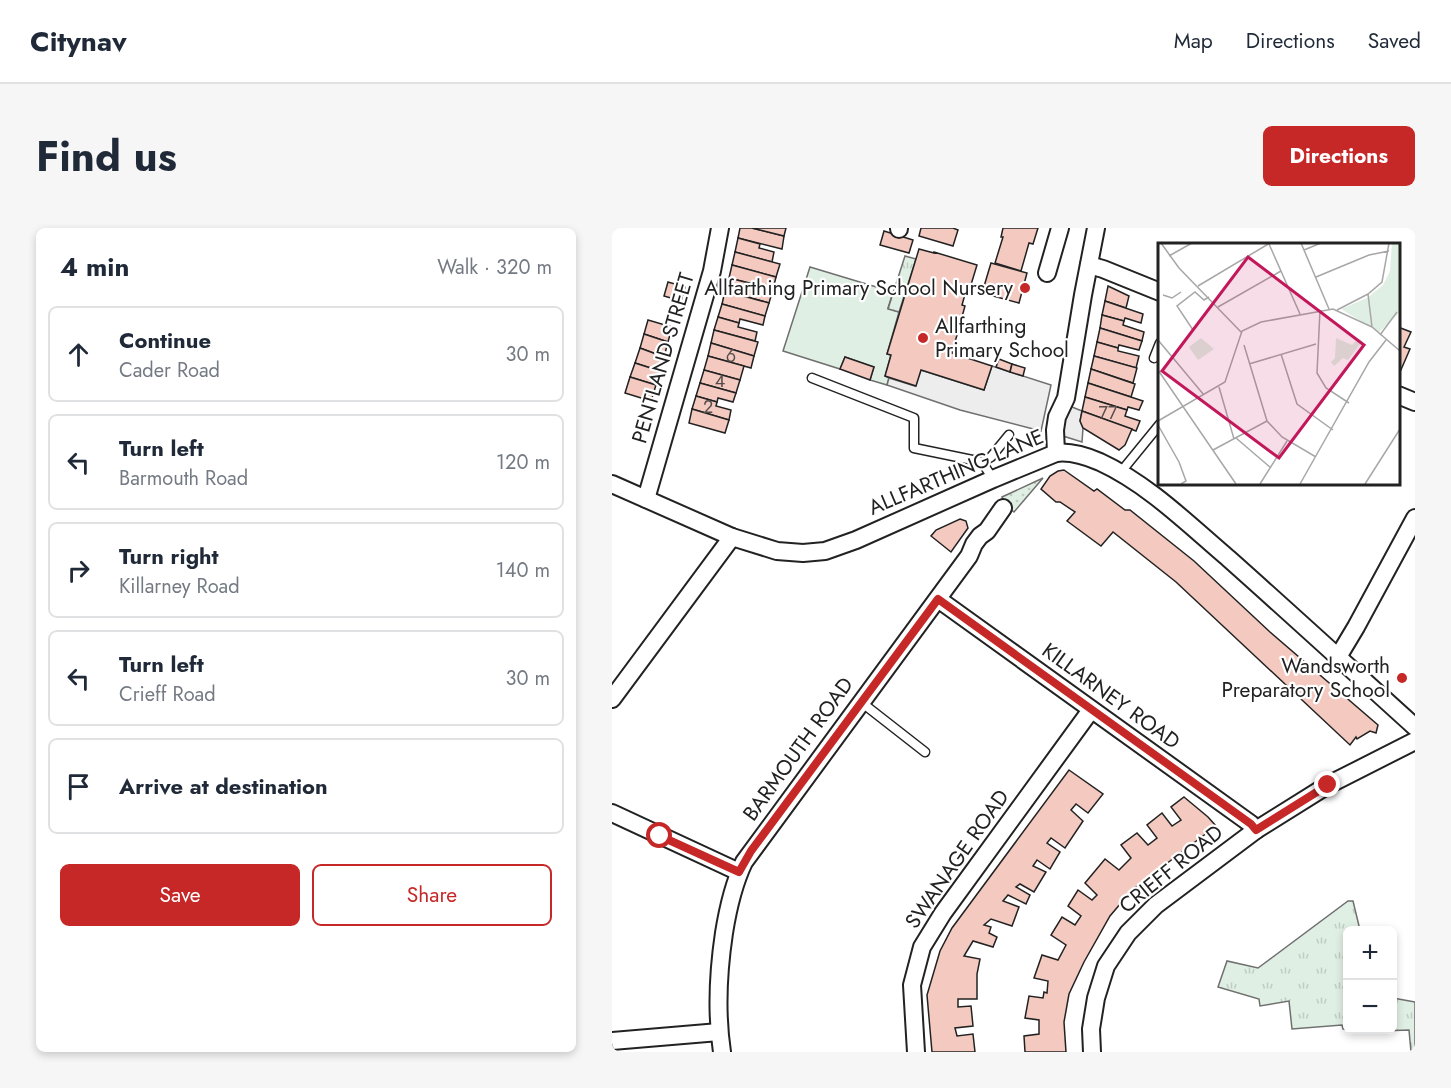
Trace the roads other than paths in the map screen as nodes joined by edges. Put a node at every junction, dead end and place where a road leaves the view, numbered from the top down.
1 (720, 228) edge
2 (1060, 228) edge
3 (1096, 228) edge
4 (1089, 265) junction
5 (1047, 273) dead end
6 (1158, 291) edge
7 (1158, 348) edge
8 (1154, 358) dead end
9 (812, 378) dead end
10 (1400, 396) edge
11 (1415, 402) edge
12 (1158, 426) edge
13 (1010, 435) dead end
14 (1056, 453) junction
15 (982, 462) junction
16 (1120, 473) junction
17 (993, 479) junction
18 (612, 484) edge
19 (646, 499) junction
20 (1003, 508) dead end
21 (1415, 518) edge
22 (732, 537) junction
23 (938, 599) junction
24 (1338, 657) junction
25 (612, 699) edge
26 (861, 702) junction
27 (1091, 710) junction
28 (1415, 727) edge
29 (1415, 741) edge
30 (925, 753) dead end
31 (612, 813) edge
32 (1256, 830) junction
33 (739, 872) junction
34 (719, 1032) junction
35 (612, 1041) edge
36 (722, 1052) edge
37 (916, 1052) edge
38 (1092, 1052) edge

1 - 19 street, PENTLAND STREET
2 - 5 street
3 - 4 street
4 - 6 street
4 - 14 street
7 - 8 lane
9 - 15 lane
10 - 11 street
12 - 16 lane
13 - 15 lane
14 - 16 street, ALLFARTHING LANE
14 - 17 street, ALLFARTHING LANE
15 - 17 lane
16 - 24 street, ALLFARTHING LANE
17 - 22 street, ALLFARTHING LANE
18 - 19 street, ALLFARTHING LANE
19 - 22 street, ALLFARTHING LANE
20 - 23 street, BARMOUTH ROAD
21 - 24 street
22 - 25 street
23 - 26 street, BARMOUTH ROAD
23 - 27 street, KILLARNEY ROAD
24 - 28 street, ALLFARTHING LANE
26 - 30 lane
26 - 33 street, BARMOUTH ROAD
27 - 32 street, KILLARNEY ROAD
27 - 37 street, SWANAGE ROAD
29 - 32 street, CRIEFF ROAD
31 - 33 street
32 - 38 street, CRIEFF ROAD
33 - 34 street, BARMOUTH ROAD
34 - 35 street
34 - 36 street, BARMOUTH ROAD

